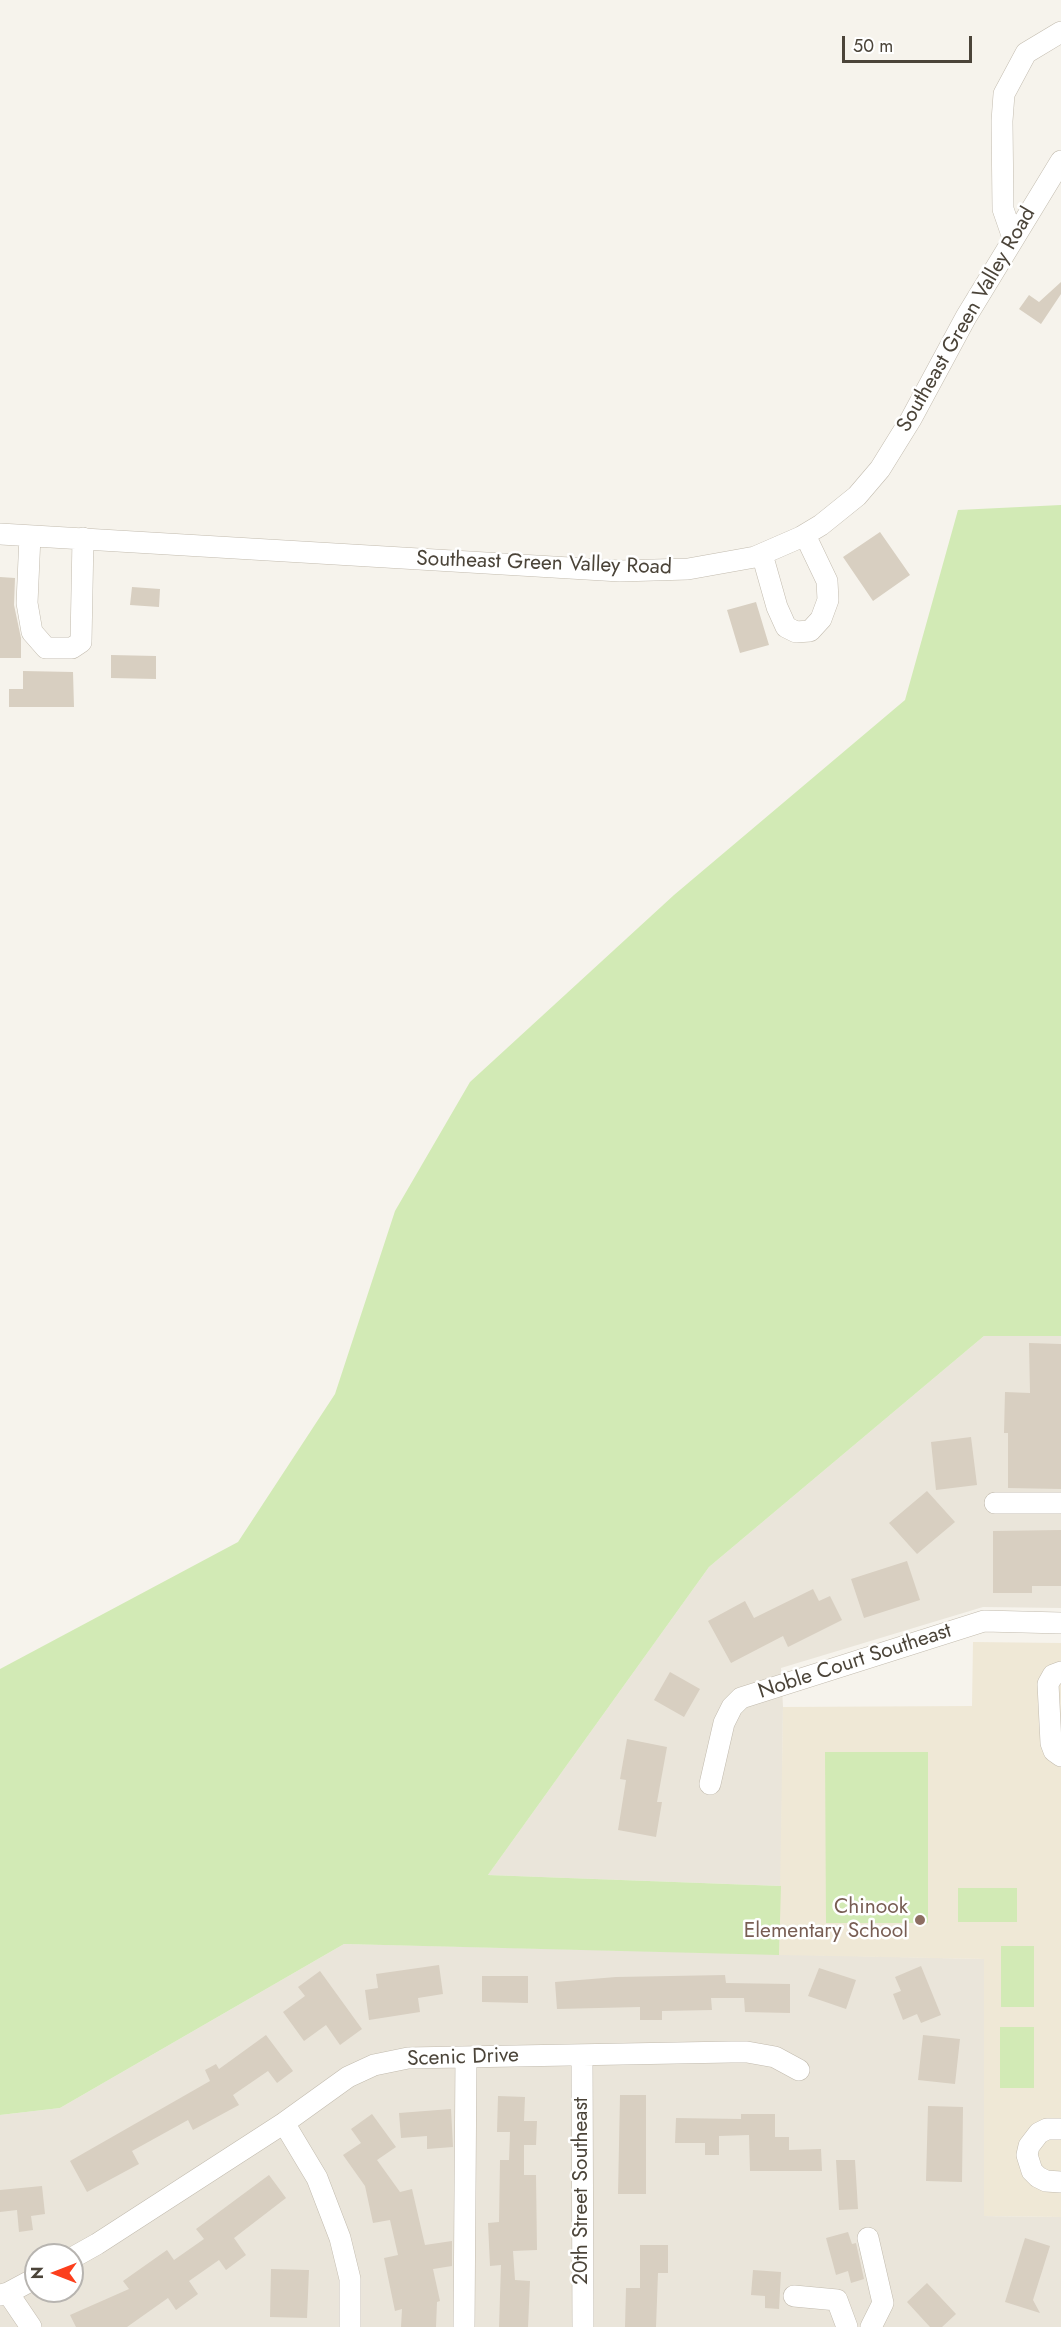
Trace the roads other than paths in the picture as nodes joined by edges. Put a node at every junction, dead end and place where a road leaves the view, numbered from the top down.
1 (1061, 32) edge
2 (1061, 161) edge
3 (1013, 238) junction
4 (0, 534) edge
5 (806, 535) junction
6 (30, 536) junction
7 (83, 538) junction
8 (762, 554) junction
9 (995, 1503) dead end
10 (1061, 1503) edge
11 (1061, 1623) edge
12 (1061, 1672) edge
13 (1061, 1756) edge
14 (710, 1784) dead end
15 (582, 2055) junction
16 (466, 2057) junction
17 (799, 2070) dead end
18 (284, 2123) junction
19 (1061, 2129) edge
20 (1061, 2182) edge
21 (868, 2238) dead end
22 (84, 2251) edge
23 (24, 2284) edge
24 (4, 2294) edge
25 (794, 2296) dead end
26 (31, 2327) edge
27 (350, 2327) edge
28 (464, 2327) edge
29 (583, 2327) edge
30 (847, 2327) edge
31 (871, 2327) edge

1 - 3 street
2 - 3 street, Southeast Green Valley Road
3 - 5 street, Southeast Green Valley Road
4 - 6 street, Southeast Green Valley Road
5 - 8 street, Southeast Green Valley Road
5 - 8 street
6 - 7 street, Southeast Green Valley Road
6 - 7 street
7 - 8 street, Southeast Green Valley Road
9 - 10 street
11 - 14 street, Noble Court Southeast
12 - 13 street
15 - 16 street, Scenic Drive
15 - 17 street, Scenic Drive
15 - 29 street, 20th Street Southeast
16 - 18 street, Scenic Drive
16 - 28 street
18 - 22 street, Scenic Drive
18 - 27 street
19 - 20 street
21 - 31 street
23 - 24 street
24 - 26 street
25 - 30 street

